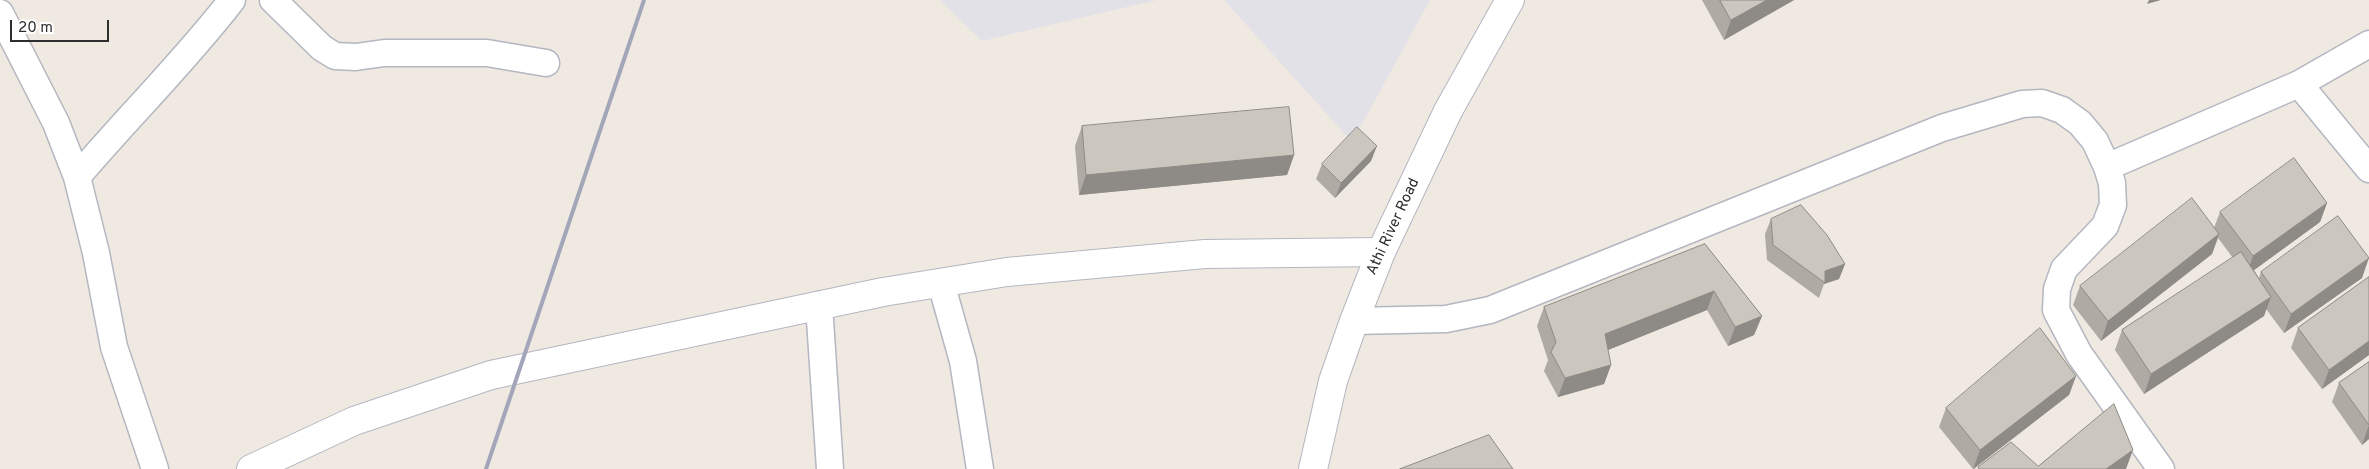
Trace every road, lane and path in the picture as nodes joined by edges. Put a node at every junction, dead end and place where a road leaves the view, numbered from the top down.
1 (232, 0) edge
2 (273, 0) edge
3 (1510, 0) edge
4 (0, 13) edge
5 (2369, 44) edge
6 (546, 63) dead end
7 (2299, 84) junction
8 (2107, 167) junction
9 (2369, 169) edge
10 (77, 177) junction
11 (1381, 252) junction
12 (942, 283) junction
13 (819, 305) junction
14 (1354, 321) junction
15 (155, 469) edge
16 (251, 469) edge
17 (830, 469) edge
18 (980, 469) edge
19 (1313, 469) edge
20 (2160, 469) edge

1 - 10 street
2 - 6 street
3 - 11 street, Athi River Road
4 - 10 street
5 - 7 street
7 - 8 street
7 - 9 street
8 - 14 street
8 - 20 street
10 - 15 street
11 - 12 street
11 - 14 street, Athi River Road
12 - 13 street
12 - 18 street
13 - 16 street
13 - 17 street
14 - 19 street, Athi River Road

